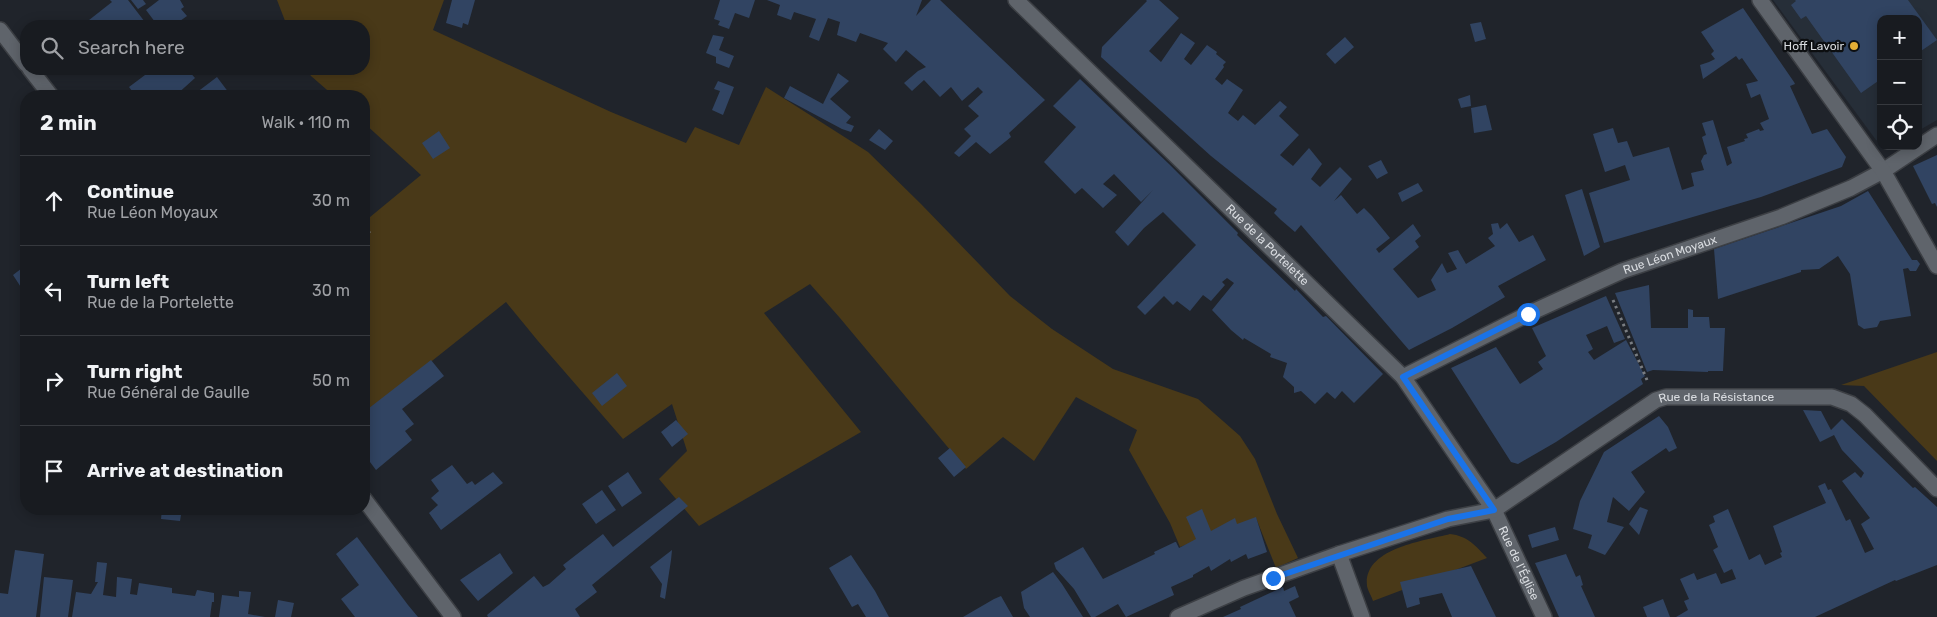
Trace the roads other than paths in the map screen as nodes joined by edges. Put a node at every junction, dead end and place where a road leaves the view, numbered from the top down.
1 (1016, 0) edge
2 (1760, 0) edge
3 (0, 30) edge
4 (20, 56) edge
5 (35, 75) edge
6 (47, 90) edge
7 (1937, 135) edge
8 (1883, 171) junction
9 (1937, 266) edge
10 (1403, 377) junction
11 (1937, 489) edge
12 (370, 507) edge
13 (1494, 510) junction
14 (1340, 554) junction
15 (453, 617) edge
16 (1178, 617) edge
17 (1362, 617) edge
18 (1544, 617) edge

1 - 10 street, Rue de la Portelette
2 - 8 street
3 - 4 street
5 - 6 street
7 - 8 street, Rue Léon Moyaux
8 - 9 street
8 - 10 street, Rue Léon Moyaux
10 - 13 street, Rue de la Portelette
11 - 13 street, Rue de la Résistance
12 - 15 street
13 - 14 street
13 - 18 street, Rue de l'Église
14 - 16 street
14 - 17 street

